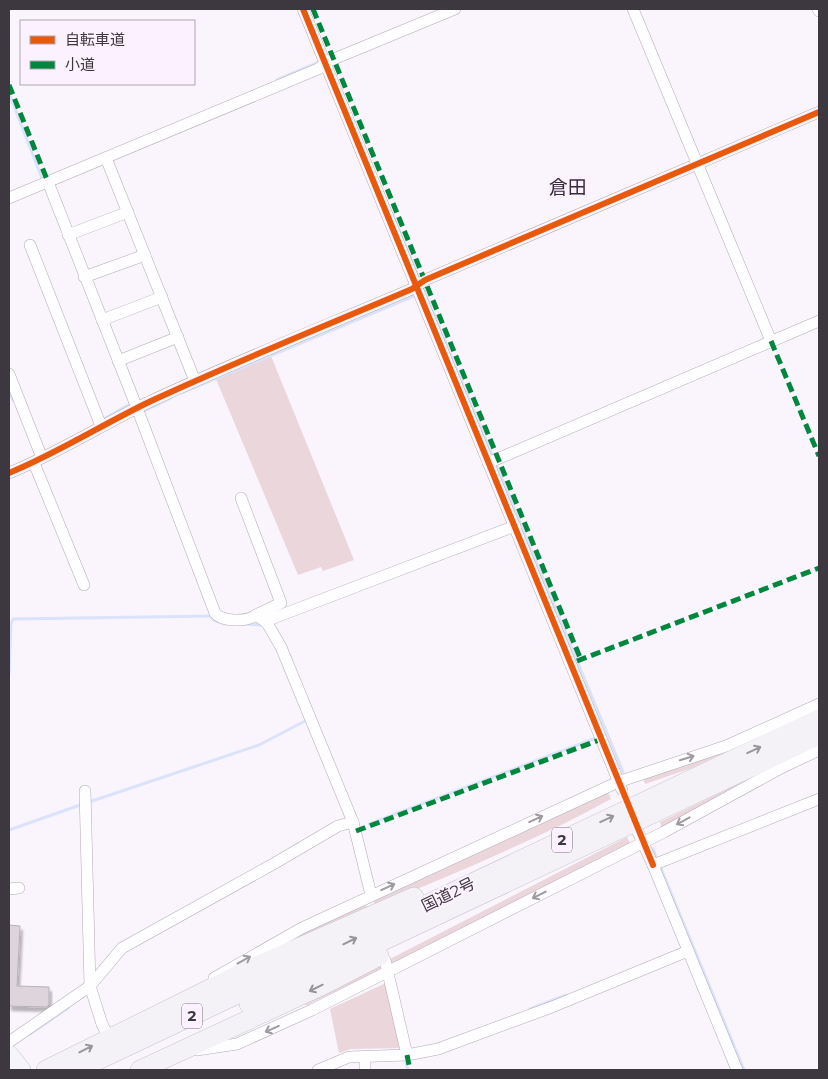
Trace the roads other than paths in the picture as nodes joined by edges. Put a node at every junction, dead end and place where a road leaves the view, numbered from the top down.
1 (303, 9) edge
2 (455, 9) edge
3 (633, 9) edge
4 (329, 62) junction
5 (819, 112) edge
6 (106, 158) junction
7 (697, 163) junction
8 (48, 182) junction
9 (9, 198) edge
10 (128, 212) junction
11 (68, 235) junction
12 (30, 245) dead end
13 (145, 254) junction
14 (84, 277) junction
15 (420, 284) junction
16 (162, 296) junction
17 (102, 320) junction
18 (819, 321) edge
19 (178, 337) junction
20 (771, 341) junction
21 (118, 361) junction
22 (9, 374) edge
23 (195, 381) junction
24 (137, 408) junction
25 (100, 423) junction
26 (39, 457) junction
27 (492, 462) junction
28 (9, 473) edge
29 (241, 498) dead end
30 (515, 526) junction
31 (84, 586) dead end
32 (263, 620) junction
33 (819, 704) edge
34 (819, 719) edge
35 (819, 735) edge
36 (819, 750) edge
37 (620, 786) junction
38 (85, 799) dead end
39 (819, 799) edge
40 (670, 805) junction
41 (354, 822) junction
42 (641, 837) junction
43 (532, 854) junction
44 (656, 864) junction
45 (370, 895) junction
46 (372, 909) dead end
47 (688, 951) junction
48 (386, 966) junction
49 (309, 968) junction
50 (363, 985) junction
51 (90, 986) junction
52 (283, 1004) junction
53 (126, 1029) junction
54 (108, 1038) junction
55 (9, 1042) edge
56 (9, 1055) edge
57 (407, 1055) junction
58 (169, 1056) junction
59 (365, 1057) junction
60 (21, 1070) edge
61 (46, 1070) edge
62 (77, 1070) edge
63 (108, 1070) edge
64 (140, 1070) edge
65 (318, 1070) edge
66 (365, 1070) edge
67 (737, 1070) edge

1 - 4 street
2 - 4 street
3 - 7 street
4 - 6 street
4 - 15 street
5 - 7 street
6 - 8 street
6 - 10 street
7 - 15 street
7 - 20 street
8 - 9 street
8 - 11 street
10 - 11 street
10 - 13 street
11 - 14 street
12 - 25 street
13 - 14 street
13 - 16 street
14 - 17 street
15 - 23 street
15 - 27 street
16 - 17 street
16 - 19 street
17 - 21 street
18 - 20 street
19 - 21 street
19 - 23 street
20 - 27 street
21 - 24 street
22 - 26 street
23 - 24 street
24 - 25 street
24 - 32 street
25 - 26 street
26 - 28 street
26 - 31 street
27 - 30 street
29 - 32 street
30 - 32 street
30 - 37 street
32 - 41 street
37 -> 33 street
43 -> 34 highway, 国道2号 / 2
35 - 40 highway, 国道2号 / 2
36 -> 42 street
45 -> 37 street
38 - 51 street
39 - 44 street
40 - 49 highway, 国道2号 / 2
40 -> 52 highway
41 - 45 street
41 - 51 street
42 - 44 street
42 -> 48 street
49 -> 43 highway, 国道2号 / 2
43 - 53 highway
44 - 47 street
45 - 46 street
53 -> 45 street
47 - 57 street
47 - 67 street
48 - 50 street
48 - 57 street
49 - 62 highway, 国道2号 / 2
49 - 63 highway, 国道2号 / 2
50 - 52 street
50 -> 58 street
51 - 54 street
51 - 55 street
52 - 58 highway
53 - 54 highway
61 -> 54 highway
56 - 60 main road
57 - 59 street
58 - 64 highway
59 - 65 street
59 - 66 street

